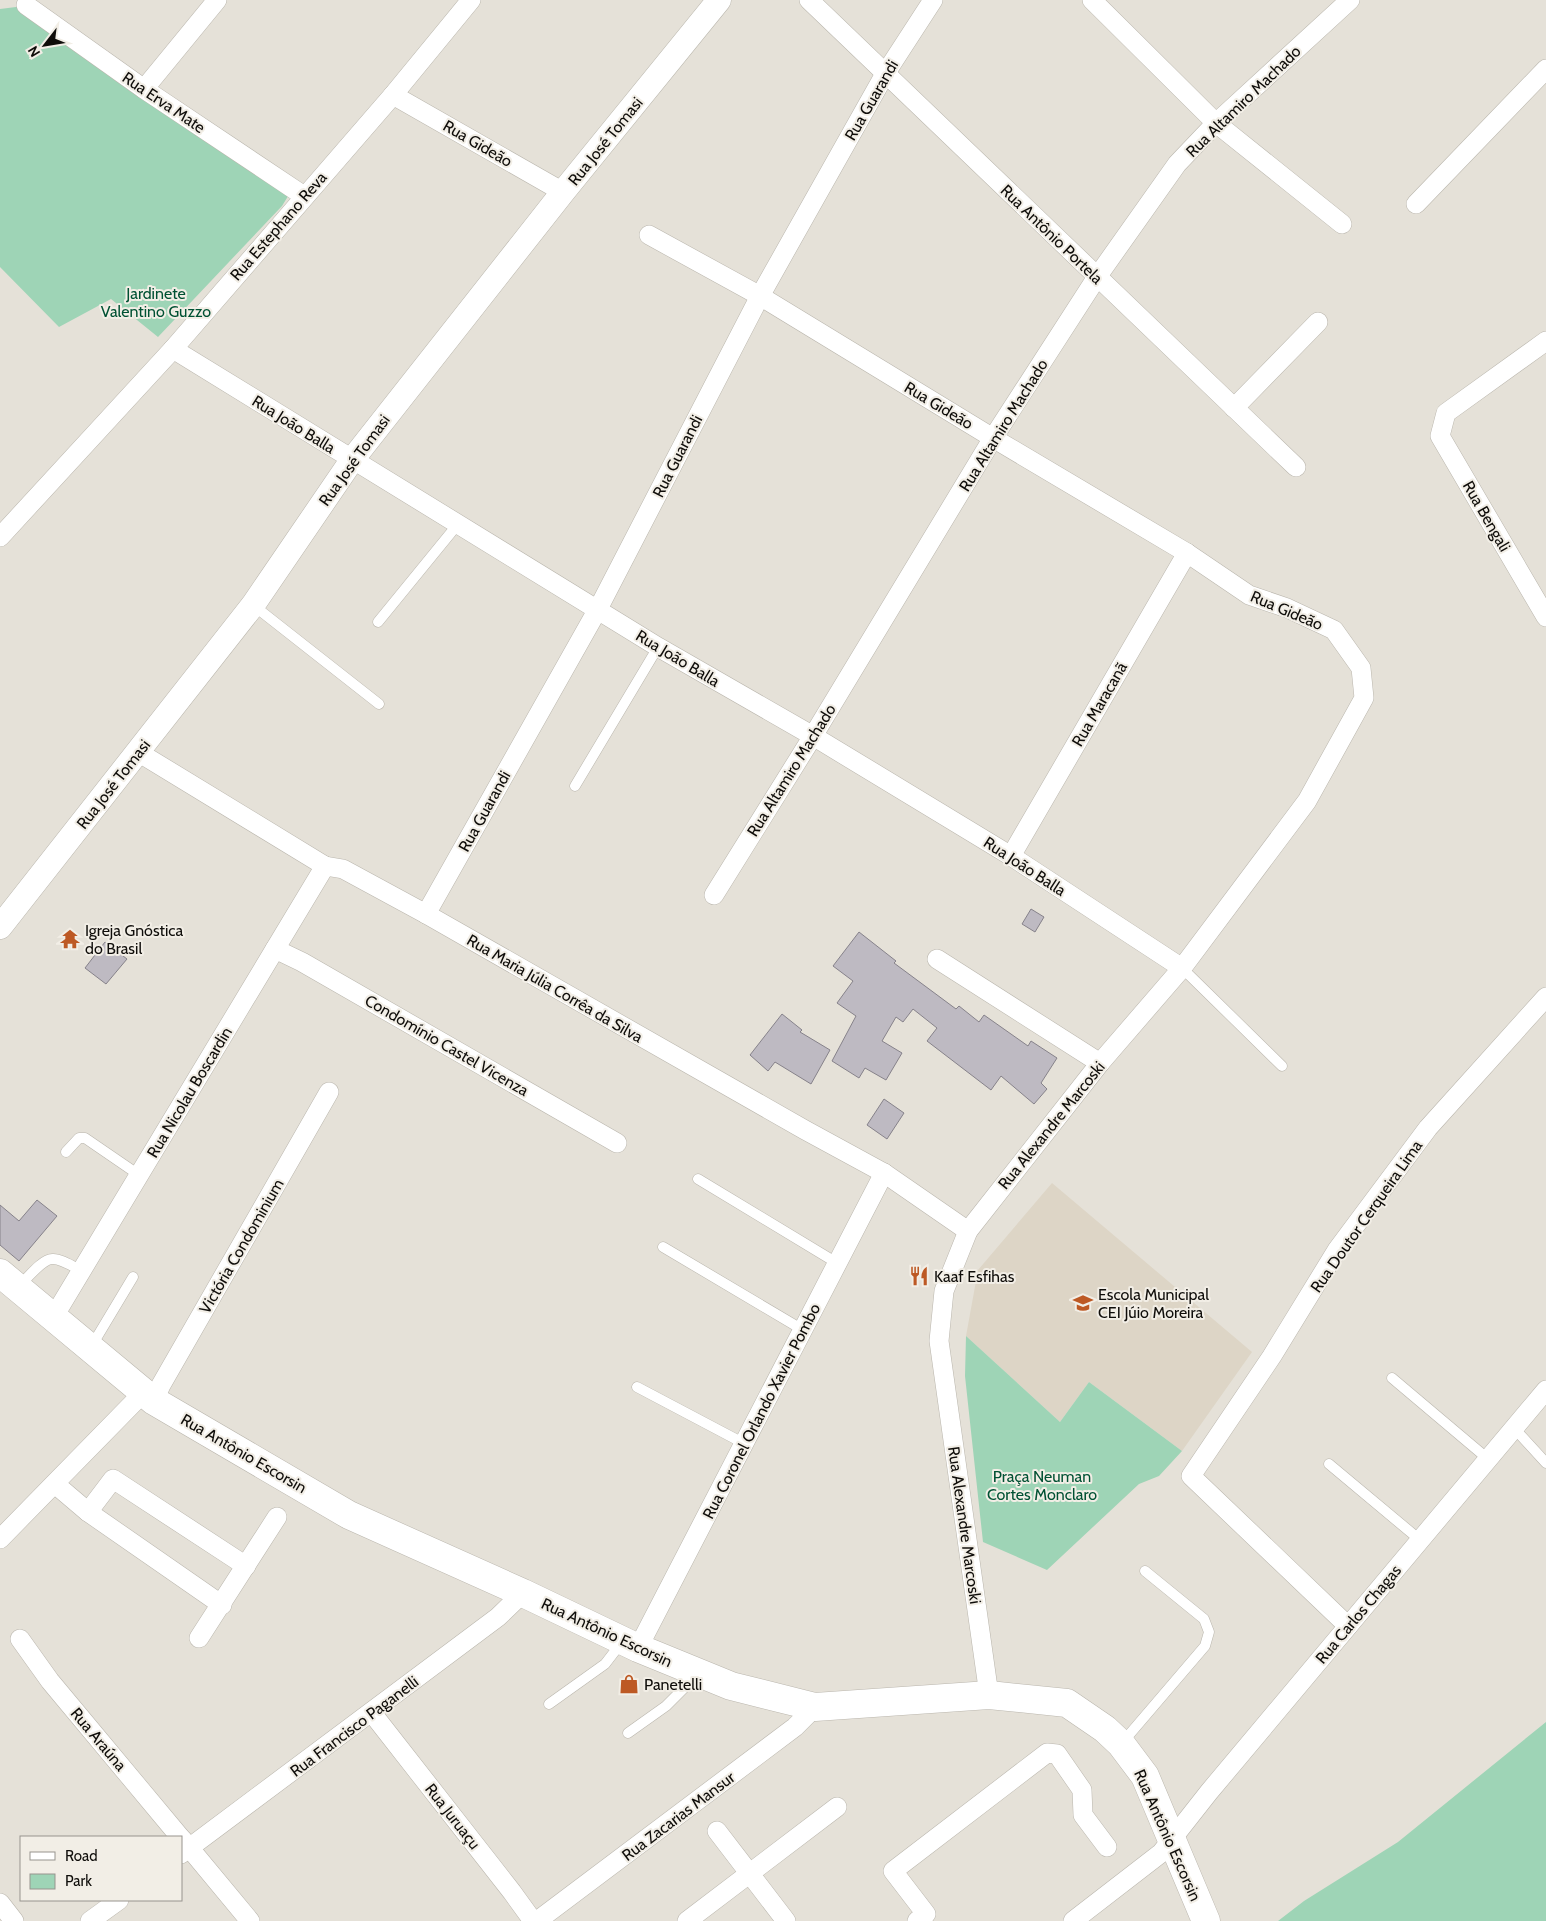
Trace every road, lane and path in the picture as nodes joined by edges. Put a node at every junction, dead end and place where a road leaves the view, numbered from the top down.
1 (217, 0) edge
2 (471, 0) edge
3 (719, 0) edge
4 (809, 0) edge
5 (933, 0) edge
6 (1092, 0) edge
7 (1350, 0) edge
8 (26, 5) dead end
9 (1546, 69) edge
10 (885, 74) junction
11 (144, 89) junction
12 (393, 95) junction
13 (1216, 124) junction
14 (563, 192) junction
15 (304, 196) junction
16 (1416, 204) dead end
17 (1342, 224) dead end
18 (649, 236) dead end
19 (1097, 277) junction
20 (760, 296) junction
21 (1318, 322) dead end
22 (1546, 341) edge
23 (173, 348) junction
24 (1234, 408) junction
25 (993, 438) junction
26 (352, 460) junction
27 (1296, 467) dead end
28 (458, 524) junction
29 (0, 538) edge
30 (1187, 553) junction
31 (253, 605) junction
32 (598, 609) junction
33 (1546, 617) edge
34 (378, 622) dead end
35 (1334, 630) joint
36 (658, 647) junction
37 (379, 704) dead end
38 (813, 736) junction
39 (138, 752) junction
40 (575, 786) dead end
41 (1011, 856) junction
42 (325, 866) junction
43 (714, 895) dead end
44 (426, 914) junction
45 (0, 927) edge
46 (275, 949) junction
47 (937, 959) dead end
48 (1182, 968) junction
49 (1546, 997) edge
50 (1100, 1063) junction
51 (1282, 1066) dead end
52 (329, 1092) dead end
53 (617, 1143) dead end
54 (66, 1152) dead end
55 (884, 1173) junction
56 (139, 1175) junction
57 (698, 1179) dead end
58 (968, 1231) junction
59 (663, 1247) dead end
60 (837, 1263) junction
61 (82, 1271) junction
62 (133, 1277) dead end
63 (9, 1280) edge
64 (53, 1318) junction
65 (803, 1330) junction
66 (90, 1348) junction
67 (1392, 1378) dead end
68 (637, 1387) dead end
69 (1546, 1390) edge
70 (149, 1396) junction
71 (1514, 1428) junction
72 (745, 1444) junction
73 (1488, 1459) junction
74 (1546, 1463) edge
75 (1330, 1464) dead end
76 (55, 1484) junction
77 (88, 1512) junction
78 (277, 1517) dead end
79 (0, 1539) edge
80 (1420, 1540) junction
81 (246, 1566) junction
82 (1145, 1572) dead end
83 (523, 1593) junction
84 (222, 1604) junction
85 (1348, 1626) junction
86 (199, 1638) dead end
87 (20, 1639) dead end
88 (631, 1644) junction
89 (699, 1673) junction
90 (989, 1695) junction
91 (549, 1704) dead end
92 (815, 1707) junction
93 (372, 1712) junction
94 (628, 1733) dead end
95 (1121, 1744) junction
96 (837, 1807) dead end
97 (717, 1831) dead end
98 (176, 1836) edge
99 (1173, 1840) junction
100 (183, 1844) edge
101 (1107, 1847) dead end
102 (750, 1873) junction
103 (118, 1901) edge
104 (0, 1904) edge
105 (14, 1921) edge
106 (90, 1921) edge
107 (250, 1921) edge
108 (533, 1921) edge
109 (537, 1921) edge
110 (687, 1921) edge
111 (786, 1921) edge
112 (917, 1921) edge
113 (1073, 1921) edge
114 (1206, 1921) edge

1 - 11 street
2 - 12 street, Rua Estephano Reva
3 - 14 street, Rua José Tomasi
4 - 10 street, Rua Antônio Portela
5 - 10 street, Rua Guarandi
6 - 13 street
7 - 13 street, Rua Altamiro Machado
8 - 11 street, Rua Erva Mate
9 - 16 street
10 - 19 street, Rua Antônio Portela
10 - 20 street, Rua Guarandi
11 - 15 street, Rua Erva Mate
12 - 14 street, Rua Gideão
12 - 15 street, Rua Estephano Reva
13 - 17 street
13 - 19 street, Rua Altamiro Machado
14 - 26 street, Rua José Tomasi
15 - 23 street, Rua Estephano Reva
18 - 20 street, Rua Gideão
19 - 24 street, Rua Antônio Portela
19 - 25 street, Rua Altamiro Machado
20 - 25 street, Rua Gideão
20 - 32 street, Rua Guarandi
21 - 24 street
22 - 33 street, Rua Bengali
23 - 26 street, Rua João Balla
23 - 29 street, Rua Estephano Reva
24 - 27 street, Rua Antônio Portela
25 - 30 street, Rua Gideão
25 - 38 street, Rua Altamiro Machado
26 - 28 street, Rua João Balla
26 - 31 street, Rua José Tomasi
28 - 32 street, Rua João Balla
28 - 34 lane
30 - 35 street, Rua Gideão
30 - 41 street, Rua Maracanã
31 - 37 lane
31 - 39 street, Rua José Tomasi
32 - 36 street, Rua João Balla
32 - 44 street, Rua Guarandi
35 - 48 street, Rua Alexandre Marcoski
36 - 38 street, Rua João Balla
36 - 40 lane
38 - 41 street, Rua João Balla
38 - 43 street, Rua Altamiro Machado
39 - 42 street, Rua Maria Júlia Corrêa da Silva
39 - 45 street, Rua José Tomasi
41 - 48 street, Rua João Balla
42 - 44 street, Rua Maria Júlia Corrêa da Silva
42 - 46 street, Rua Nicolau Boscardin
44 - 55 street, Rua Maria Júlia Corrêa da Silva
46 - 53 street, Condomínio Castel Vicenza
46 - 56 street, Rua Nicolau Boscardin
47 - 50 street
48 - 50 street, Rua Alexandre Marcoski
48 - 51 lane
49 - 85 street, Rua Doutor Cerqueira Lima
50 - 58 street, Rua Alexandre Marcoski
52 - 70 street, Victória Condominium
54 - 56 lane
55 - 58 street, Rua Maria Júlia Corrêa da Silva
55 - 60 street, Rua Coronel Orlando Xavier Pombo
56 - 61 street, Rua Nicolau Boscardin
57 - 60 lane
58 - 90 street, Rua Alexandre Marcoski
59 - 65 lane
60 - 65 street, Rua Coronel Orlando Xavier Pombo
61 - 63 lane
61 - 64 street, Rua Nicolau Boscardin
62 - 66 lane
63 - 64 main road, Rua Antônio Escorsin
64 - 66 main road, Rua Antônio Escorsin
65 - 72 street, Rua Coronel Orlando Xavier Pombo
66 - 70 main road, Rua Antônio Escorsin
67 - 73 lane
68 - 72 lane
69 - 71 street, Rua Carlos Chagas
70 - 76 street, Victória Condominium
70 - 83 main road, Rua Antônio Escorsin
71 - 73 street, Rua Carlos Chagas
71 - 74 lane
72 - 88 street, Rua Coronel Orlando Xavier Pombo
73 - 80 street, Rua Carlos Chagas
75 - 80 lane
76 - 77 street
76 - 79 street, Victória Condominium
77 - 81 street
77 - 84 street
78 - 81 street
80 - 85 street, Rua Carlos Chagas
81 - 84 street
82 - 95 lane
83 - 88 main road, Rua Antônio Escorsin
83 - 93 street, Rua Francisco Paganelli
84 - 86 street
85 - 99 street, Rua Carlos Chagas
87 - 98 street, Rua Araúna
88 - 89 main road, Rua Antônio Escorsin
88 - 91 lane
89 - 92 main road, Rua Antônio Escorsin
89 - 94 lane
90 - 92 main road, Rua Antônio Escorsin
90 - 95 main road, Rua Antônio Escorsin
92 - 109 street, Rua Zacarias Mansur
93 - 100 street, Rua Francisco Paganelli
93 - 108 street, Rua Juruaçu
95 - 99 main road, Rua Antônio Escorsin
96 - 102 street
97 - 102 street
99 - 113 street, Rua Carlos Chagas
99 - 114 main road, Rua Antônio Escorsin
100 - 107 street, Rua Araúna
101 - 112 street
102 - 110 street
102 - 111 street
103 - 106 street
104 - 105 street

